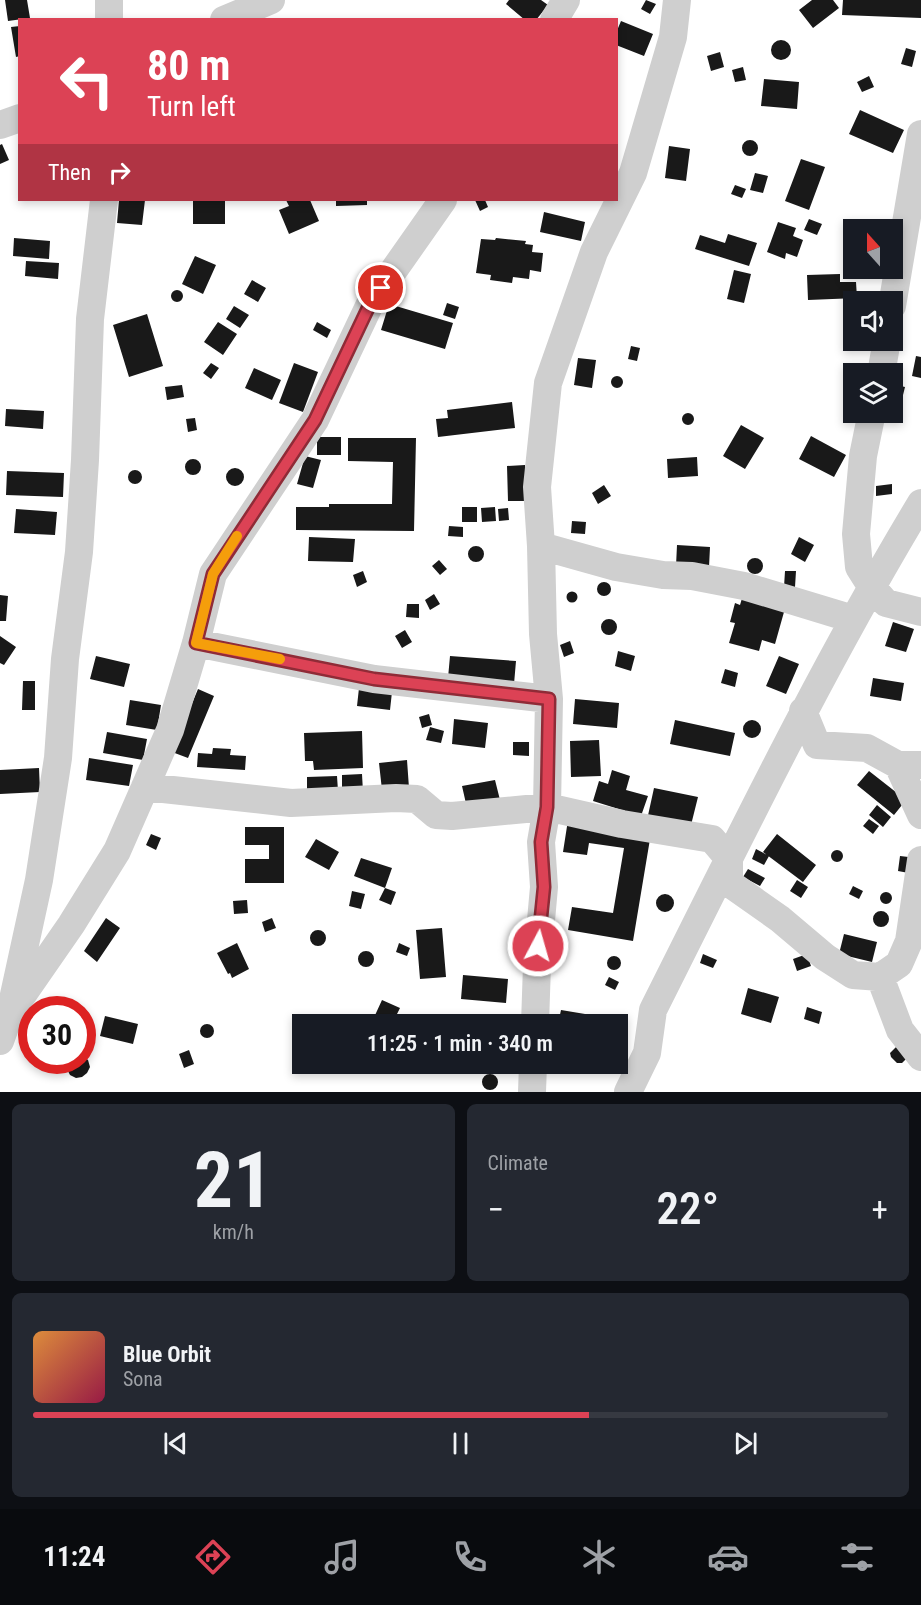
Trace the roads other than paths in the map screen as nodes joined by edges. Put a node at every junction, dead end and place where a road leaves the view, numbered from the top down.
1 (109, 0) edge
2 (272, 0) edge
3 (566, 0) edge
4 (677, 0) edge
5 (109, 18) edge
6 (229, 18) edge
7 (555, 18) edge
8 (18, 119) edge
9 (0, 125) edge
10 (921, 134) edge
11 (104, 201) edge
12 (442, 201) edge
13 (895, 291) edge
14 (870, 423) edge
15 (921, 503) edge
16 (541, 546) junction
17 (871, 586) junction
18 (921, 612) edge
19 (853, 619) junction
20 (196, 643) junction
21 (549, 699) junction
22 (803, 711) junction
23 (909, 765) edge
24 (145, 787) junction
25 (547, 807) junction
26 (921, 815) edge
27 (729, 859) junction
28 (921, 860) edge
29 (916, 926) edge
30 (880, 977) junction
31 (10, 1013) junction
32 (535, 1014) edge
33 (0, 1041) edge
34 (921, 1057) edge
35 (533, 1074) edge
36 (532, 1092) edge
37 (628, 1092) edge

1 - 5 street
2 - 6 street
3 - 7 street
4 - 16 street
8 - 9 street
10 - 13 street
11 - 31 street
12 - 20 street
14 - 17 street
15 - 17 street
16 - 19 street
16 - 21 street
17 - 18 street
17 - 19 street
19 - 22 street
20 - 21 street
20 - 24 street
21 - 25 street
22 - 23 street
22 - 27 street
23 - 26 street
24 - 25 street
24 - 31 street
25 - 27 street
25 - 32 street
27 - 30 street
27 - 37 street
28 - 29 street
29 - 30 street
30 - 34 street
31 - 33 street
35 - 36 street

